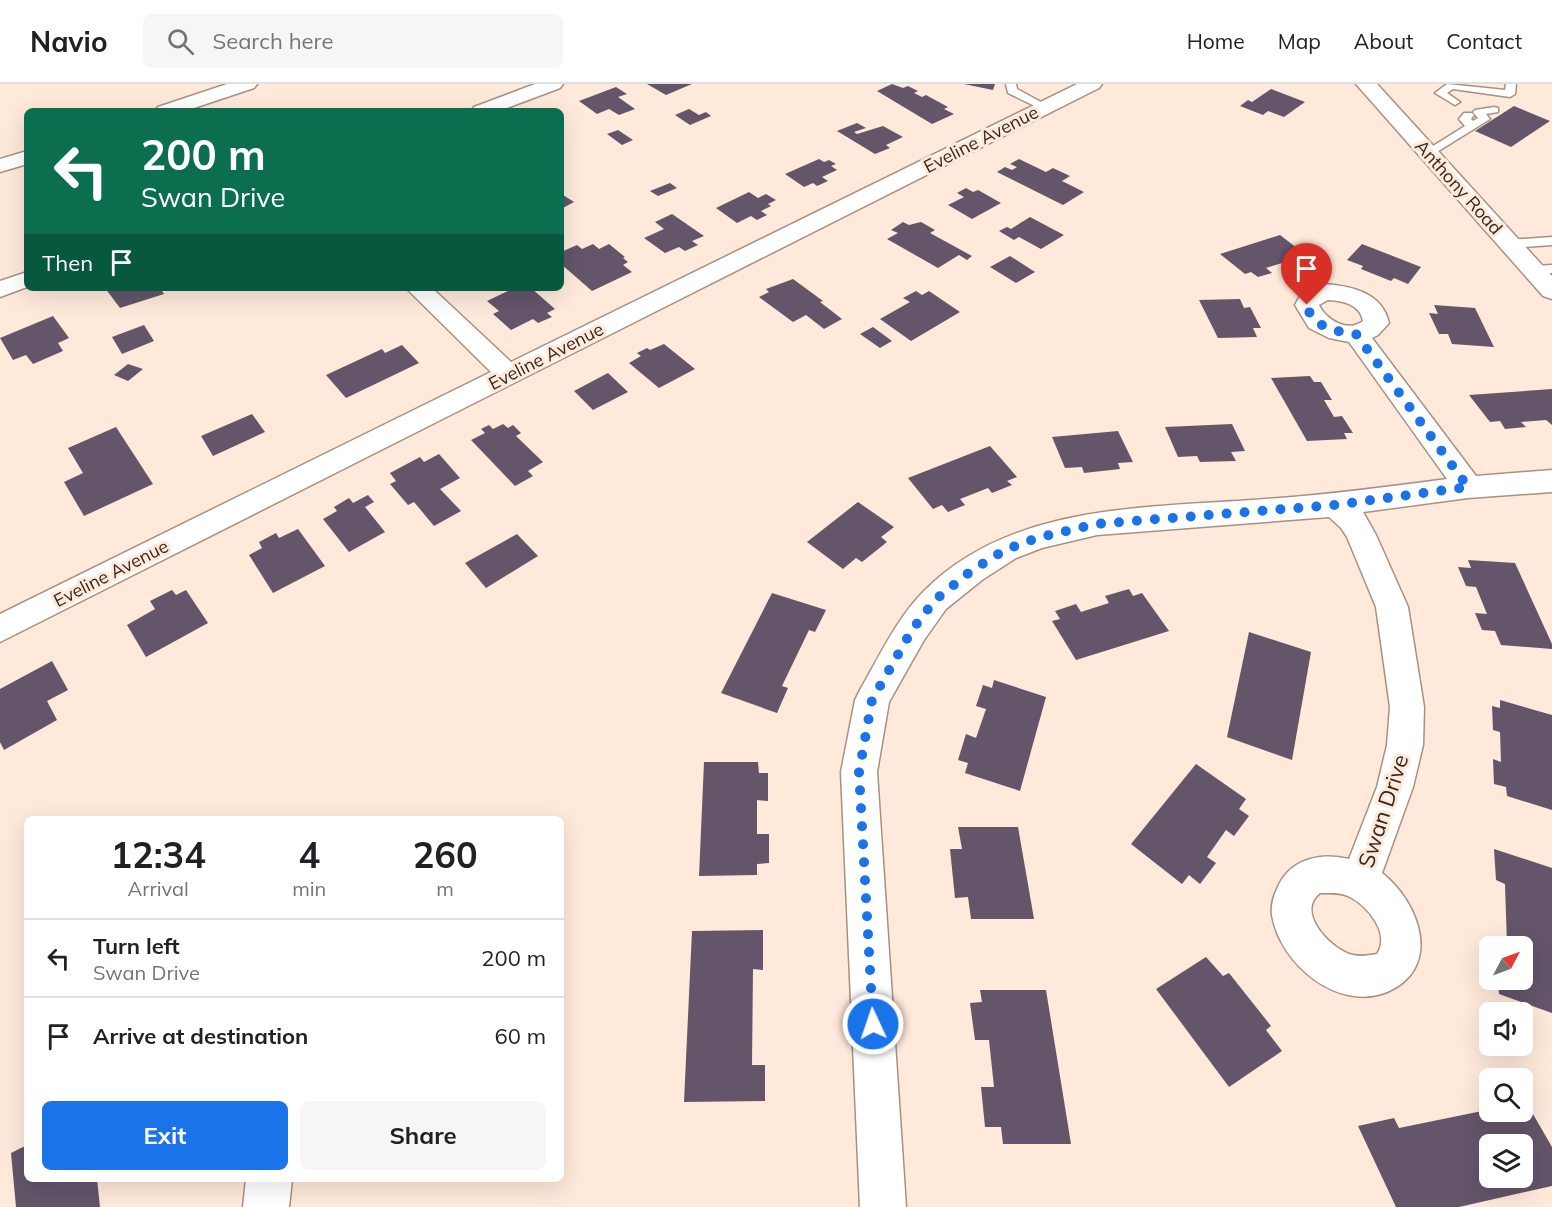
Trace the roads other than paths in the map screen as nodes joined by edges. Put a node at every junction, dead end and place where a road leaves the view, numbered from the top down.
1 (247, 84) edge
2 (553, 84) edge
3 (1011, 84) edge
4 (1092, 84) edge
5 (1366, 84) edge
6 (214, 95) junction
7 (1504, 95) edge
8 (1448, 101) dead end
9 (1045, 107) junction
10 (174, 108) edge
11 (228, 108) edge
12 (489, 108) edge
13 (1486, 108) dead end
14 (1428, 153) junction
15 (24, 158) edge
16 (0, 166) edge
17 (1552, 241) edge
18 (1510, 244) junction
19 (1542, 270) edge
20 (24, 280) edge
21 (0, 289) edge
22 (421, 291) edge
23 (1552, 291) edge
24 (1356, 334) dead end
25 (508, 375) junction
26 (1552, 481) edge
27 (1468, 487) junction
28 (1335, 505) junction
29 (0, 629) edge
30 (1360, 881) dead end
31 (269, 1182) edge
32 (266, 1207) edge
33 (883, 1207) edge

1 - 6 street
2 - 12 street
3 - 9 lane
4 - 9 street, Eveline Avenue
5 - 14 street, Anthony Road
6 - 10 street
6 - 11 street
7 - 8 lane
9 - 25 street, Eveline Avenue
13 - 14 lane
14 - 18 street, Anthony Road
15 - 16 street
17 - 18 lane
18 - 19 street, Anthony Road
19 - 23 street, Anthony Road
20 - 21 street
22 - 25 street
24 - 27 street
25 - 29 street, Eveline Avenue
26 - 27 street
27 - 28 street
28 - 30 street, Swan Drive
28 - 33 street
31 - 32 street

